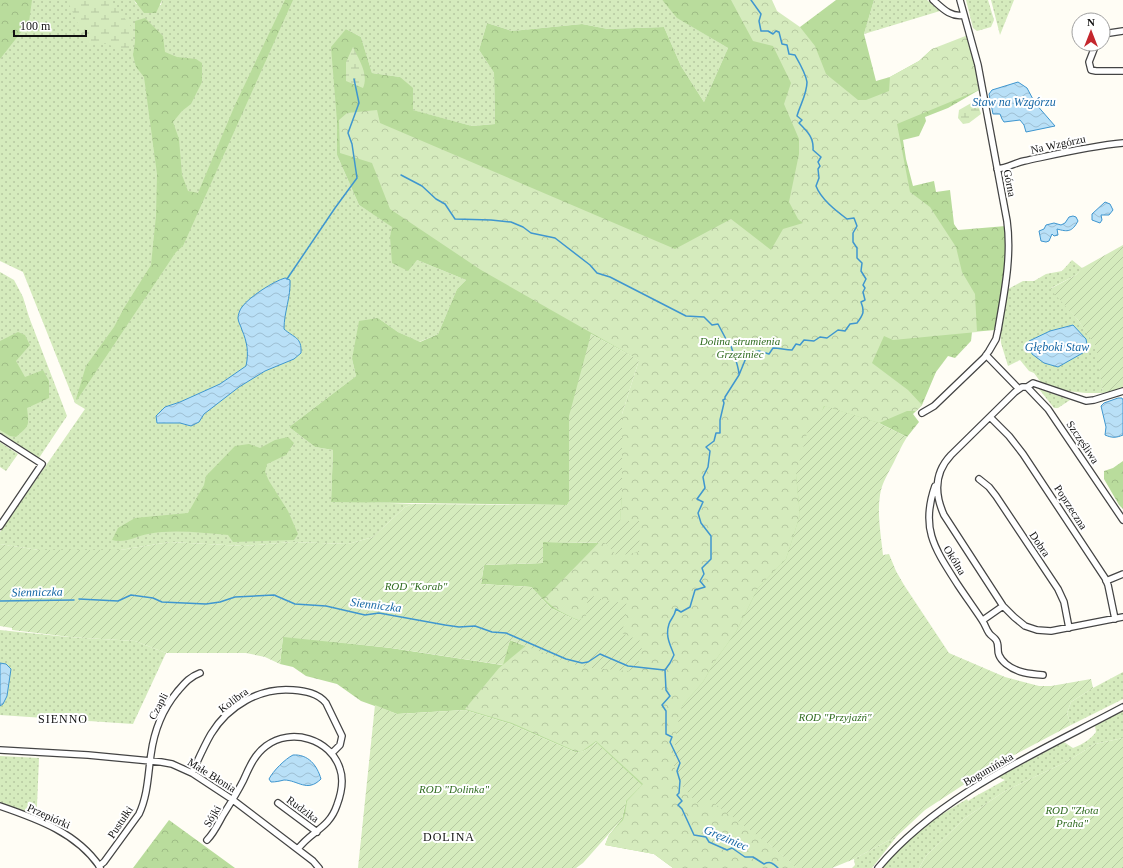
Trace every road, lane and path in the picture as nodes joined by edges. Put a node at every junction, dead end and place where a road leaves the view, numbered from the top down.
1 (933, 0) edge
2 (960, 0) edge
3 (964, 15) junction
4 (1123, 31) edge
5 (1111, 33) edge
6 (1093, 52) edge
7 (1123, 71) edge
8 (1123, 143) edge
9 (998, 169) junction
10 (986, 355) junction
11 (1027, 387) junction
12 (1019, 389) junction
13 (1123, 391) edge
14 (922, 413) dead end
15 (990, 417) junction
16 (0, 437) edge
17 (937, 480) junction
18 (979, 480) dead end
19 (1123, 520) edge
20 (0, 526) edge
21 (1123, 574) edge
22 (1106, 581) junction
23 (1003, 606) junction
24 (1123, 617) edge
25 (1115, 619) junction
26 (983, 620) junction
27 (1069, 628) junction
28 (200, 673) dead end
29 (1043, 676) dead end
30 (1123, 708) edge
31 (0, 750) edge
32 (332, 753) junction
33 (150, 760) junction
34 (192, 773) junction
35 (233, 800) junction
36 (278, 803) dead end
37 (0, 806) edge
38 (317, 832) junction
39 (207, 840) dead end
40 (298, 850) junction
41 (100, 867) edge
42 (319, 868) edge
43 (878, 868) edge

1 - 3 street
2 - 3 street, Górna
3 - 9 street, Górna
4 - 5 street
6 - 7 street
8 - 9 street, Na Wzgórzu
9 - 10 street, Górna
10 - 12 street
10 - 14 street, Górna
11 - 12 street
11 - 13 street
11 - 19 street, Szczęśliwa
12 - 15 street, Okólna
15 - 17 street, Okólna
15 - 22 street, Poprzeczna
16 - 20 street
17 - 23 street, Okólna
17 - 26 street, Okólna
18 - 27 street, Dobra
21 - 22 street
22 - 25 street, Poprzeczna
23 - 26 street
23 - 27 street, Okólna
24 - 25 street, Okólna
25 - 27 street, Okólna
26 - 29 street, Okólna
28 - 33 street, Czapli
30 - 43 street, Bogumińska
31 - 33 street, Małe Błonia
32 - 34 street, Kolibra
32 - 35 street
32 - 38 street, Rudzika
33 - 34 street, Małe Błonia
33 - 41 street, Pustułki
34 - 35 street, Małe Błonia
35 - 39 street, Sójki
35 - 40 street, Małe Błonia
36 - 38 street, Rudzika
37 - 41 street, Przepiórki
38 - 40 street, Rudzika
40 - 42 street, Małe Błonia

